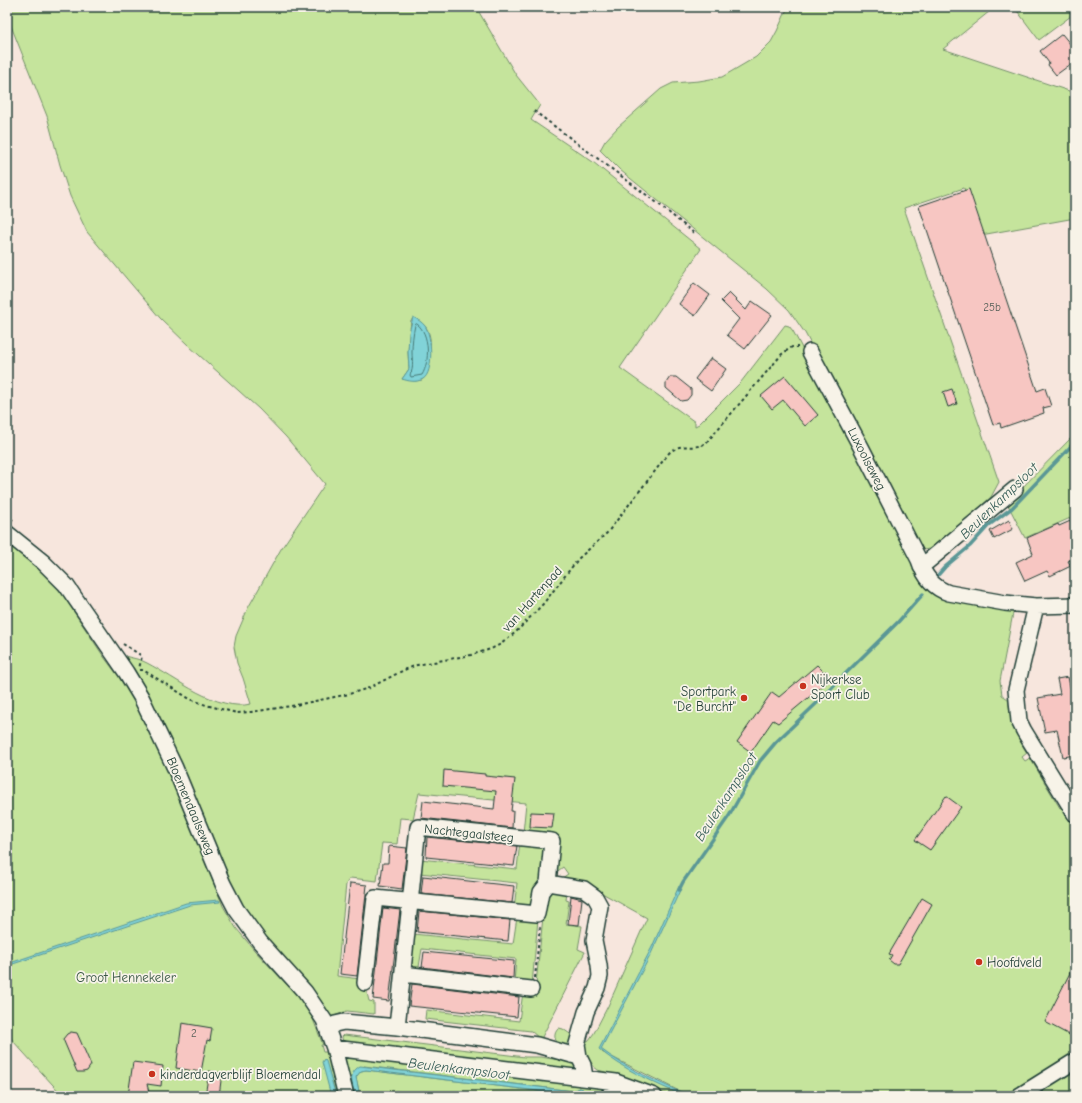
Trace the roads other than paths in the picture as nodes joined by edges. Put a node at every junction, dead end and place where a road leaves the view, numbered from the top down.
1 (810, 352) road end
2 (1015, 489) dead end
3 (7, 533) edge
4 (921, 568) junction
5 (1075, 605) edge
6 (1036, 606) junction
7 (1075, 814) edge
8 (548, 883) junction
9 (410, 902) junction
10 (403, 974) junction
11 (365, 983) dead end
12 (531, 989) road end
13 (397, 1027) junction
14 (328, 1029) junction
15 (334, 1048) junction
16 (579, 1057) junction
17 (1075, 1061) edge
18 (585, 1077) junction
19 (616, 1082) junction
20 (346, 1096) edge
21 (609, 1096) edge
22 (654, 1096) edge
23 (1019, 1096) edge

1 - 4 street, Luxoolseweg
2 - 4 street
3 - 14 street, Bloemendaalseweg
4 - 6 street, Luxoolseweg
5 - 6 street, Luxoolseweg
6 - 7 street
8 - 9 street, Nachtegaalsteeg
8 - 9 street, Nachtegaalsteeg
8 - 16 street
9 - 10 street, Nachtegaalsteeg
9 - 11 street
10 - 12 street
10 - 13 street, Nachtegaalsteeg
13 - 14 street
13 - 16 street
14 - 15 street, Bloemendaalseweg
15 - 18 street
15 - 20 street, Bloemendaalseweg
16 - 18 street
17 - 23 street
18 - 19 street
19 - 21 street
19 - 22 street

